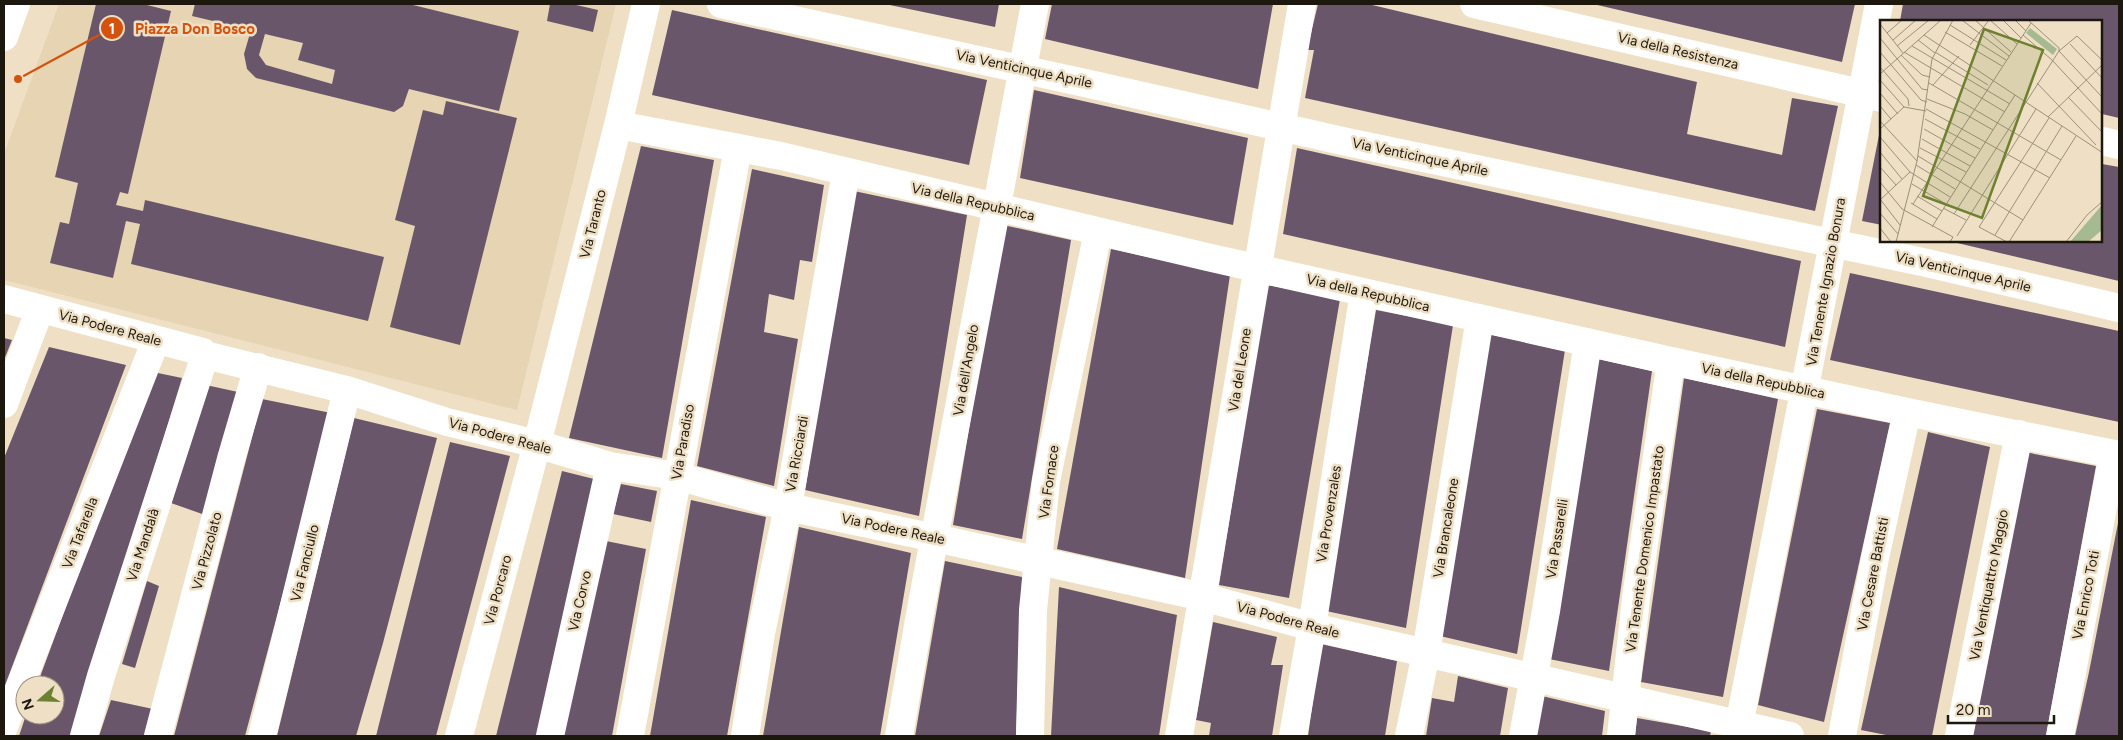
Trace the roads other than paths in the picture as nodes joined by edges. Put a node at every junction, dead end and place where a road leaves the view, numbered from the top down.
1 (16, 4) edge
2 (646, 4) edge
3 (720, 4) edge
4 (1035, 4) edge
5 (1302, 4) edge
6 (1474, 4) edge
7 (1879, 4) edge
8 (4, 37) edge
9 (1023, 69) junction
10 (1872, 96) edge
11 (618, 124) junction
12 (1280, 127) junction
13 (2103, 141) edge
14 (2119, 145) edge
15 (738, 148) junction
16 (846, 172) junction
17 (996, 207) junction
18 (1098, 232) junction
19 (1832, 243) junction
20 (1256, 268) junction
21 (1364, 292) junction
22 (4, 299) edge
23 (2119, 308) edge
24 (40, 309) junction
25 (1480, 318) junction
26 (156, 340) junction
27 (1588, 342) junction
28 (204, 355) junction
29 (1671, 361) junction
30 (258, 367) junction
31 (348, 390) junction
32 (1806, 390) junction
33 (4, 404) edge
34 (1907, 412) junction
35 (2019, 434) junction
36 (537, 444) junction
37 (2116, 455) edge
38 (610, 466) junction
39 (677, 476) junction
40 (788, 507) junction
41 (935, 538) junction
42 (1039, 561) junction
43 (1203, 598) junction
44 (1312, 627) junction
45 (1426, 653) junction
46 (1534, 679) junction
47 (1625, 699) junction
48 (4, 727) edge
49 (1738, 730) edge
50 (84, 736) edge
51 (158, 736) edge
52 (262, 736) edge
53 (459, 736) edge
54 (550, 736) edge
55 (630, 736) edge
56 (745, 736) edge
57 (899, 736) edge
58 (1030, 736) edge
59 (1179, 736) edge
60 (1293, 736) edge
61 (1409, 736) edge
62 (1523, 736) edge
63 (1621, 736) edge
64 (1790, 736) edge
65 (1842, 736) edge
66 (1959, 736) edge
67 (2060, 736) edge

1 - 8 street
2 - 11 street, Via Taranto
3 - 9 street, Via Venticinque Aprile
4 - 9 street, Via dell'Angelo
5 - 12 street, Via del Leone
6 - 10 street, Via della Resistenza
7 - 10 street, Via Tenente Ignazio Bonura
9 - 12 street, Via Venticinque Aprile
9 - 17 street, Via dell'Angelo
10 - 19 street, Via Tenente Ignazio Bonura
11 - 15 street, Via della Repubblica
11 - 36 street, Via Taranto
12 - 19 street, Via Venticinque Aprile
12 - 20 street, Via del Leone
13 - 14 street
15 - 16 street, Via della Repubblica
15 - 39 street, Via Paradiso
16 - 17 street, Via della Repubblica
16 - 40 street, Via Ricciardi
17 - 18 street, Via della Repubblica
17 - 41 street, Via dell'Angelo
18 - 20 street, Via della Repubblica
18 - 42 street, Via Fornace
19 - 23 street, Via Venticinque Aprile
19 - 32 street, Via Tenente Ignazio Bonura
20 - 21 street, Via della Repubblica
20 - 43 street, Via del Leone
21 - 25 street, Via della Repubblica
21 - 44 street, Via Provenzales
22 - 24 street, Via Podere Reale
24 - 26 street, Via Podere Reale
24 - 33 street
25 - 27 street, Via della Repubblica
25 - 45 street, Via Brancaleone
26 - 28 street, Via Podere Reale
26 - 48 street, Via Tafarella
27 - 29 street, Via della Repubblica
27 - 46 street, Via Passarelli
28 - 30 street, Via Podere Reale
28 - 50 street, Via Mandalà
29 - 32 street, Via della Repubblica
29 - 47 street, Via Tenente Domenico Impastato
30 - 31 street, Via Podere Reale
30 - 51 street, Via Pizzolato
31 - 36 street, Via Podere Reale
31 - 52 street, Via Fanciullo
32 - 34 street, Via della Repubblica
32 - 49 street, Via Tenente Ignazio Bonura
34 - 35 street, Via della Repubblica
34 - 65 street, Via Cesare Battisti
35 - 37 street, Via della Repubblica
35 - 66 street, Via Ventiquattro Maggio
36 - 38 street, Via Podere Reale
36 - 53 street, Via Porcaro
37 - 67 street, Via Enrico Toti
38 - 39 street, Via Podere Reale
38 - 54 street, Via Corvo
39 - 40 street, Via Podere Reale
39 - 55 street, Via Paradiso
40 - 41 street, Via Podere Reale
40 - 56 street, Via Ricciardi
41 - 42 street, Via Podere Reale
41 - 57 street, Via dell'Angelo
42 - 43 street, Via Podere Reale
42 - 58 street, Via Fornace
43 - 44 street, Via Podere Reale
43 - 59 street, Via del Leone
44 - 45 street, Via Podere Reale
44 - 60 street, Via Provenzales
45 - 46 street, Via Podere Reale
45 - 61 street, Via Brancaleone
46 - 47 street, Via Podere Reale
46 - 62 street, Via Passarelli
47 - 49 street, Via Podere Reale
47 - 63 street, Via Tenente Domenico Impastato
49 - 64 street, Via Podere Reale

